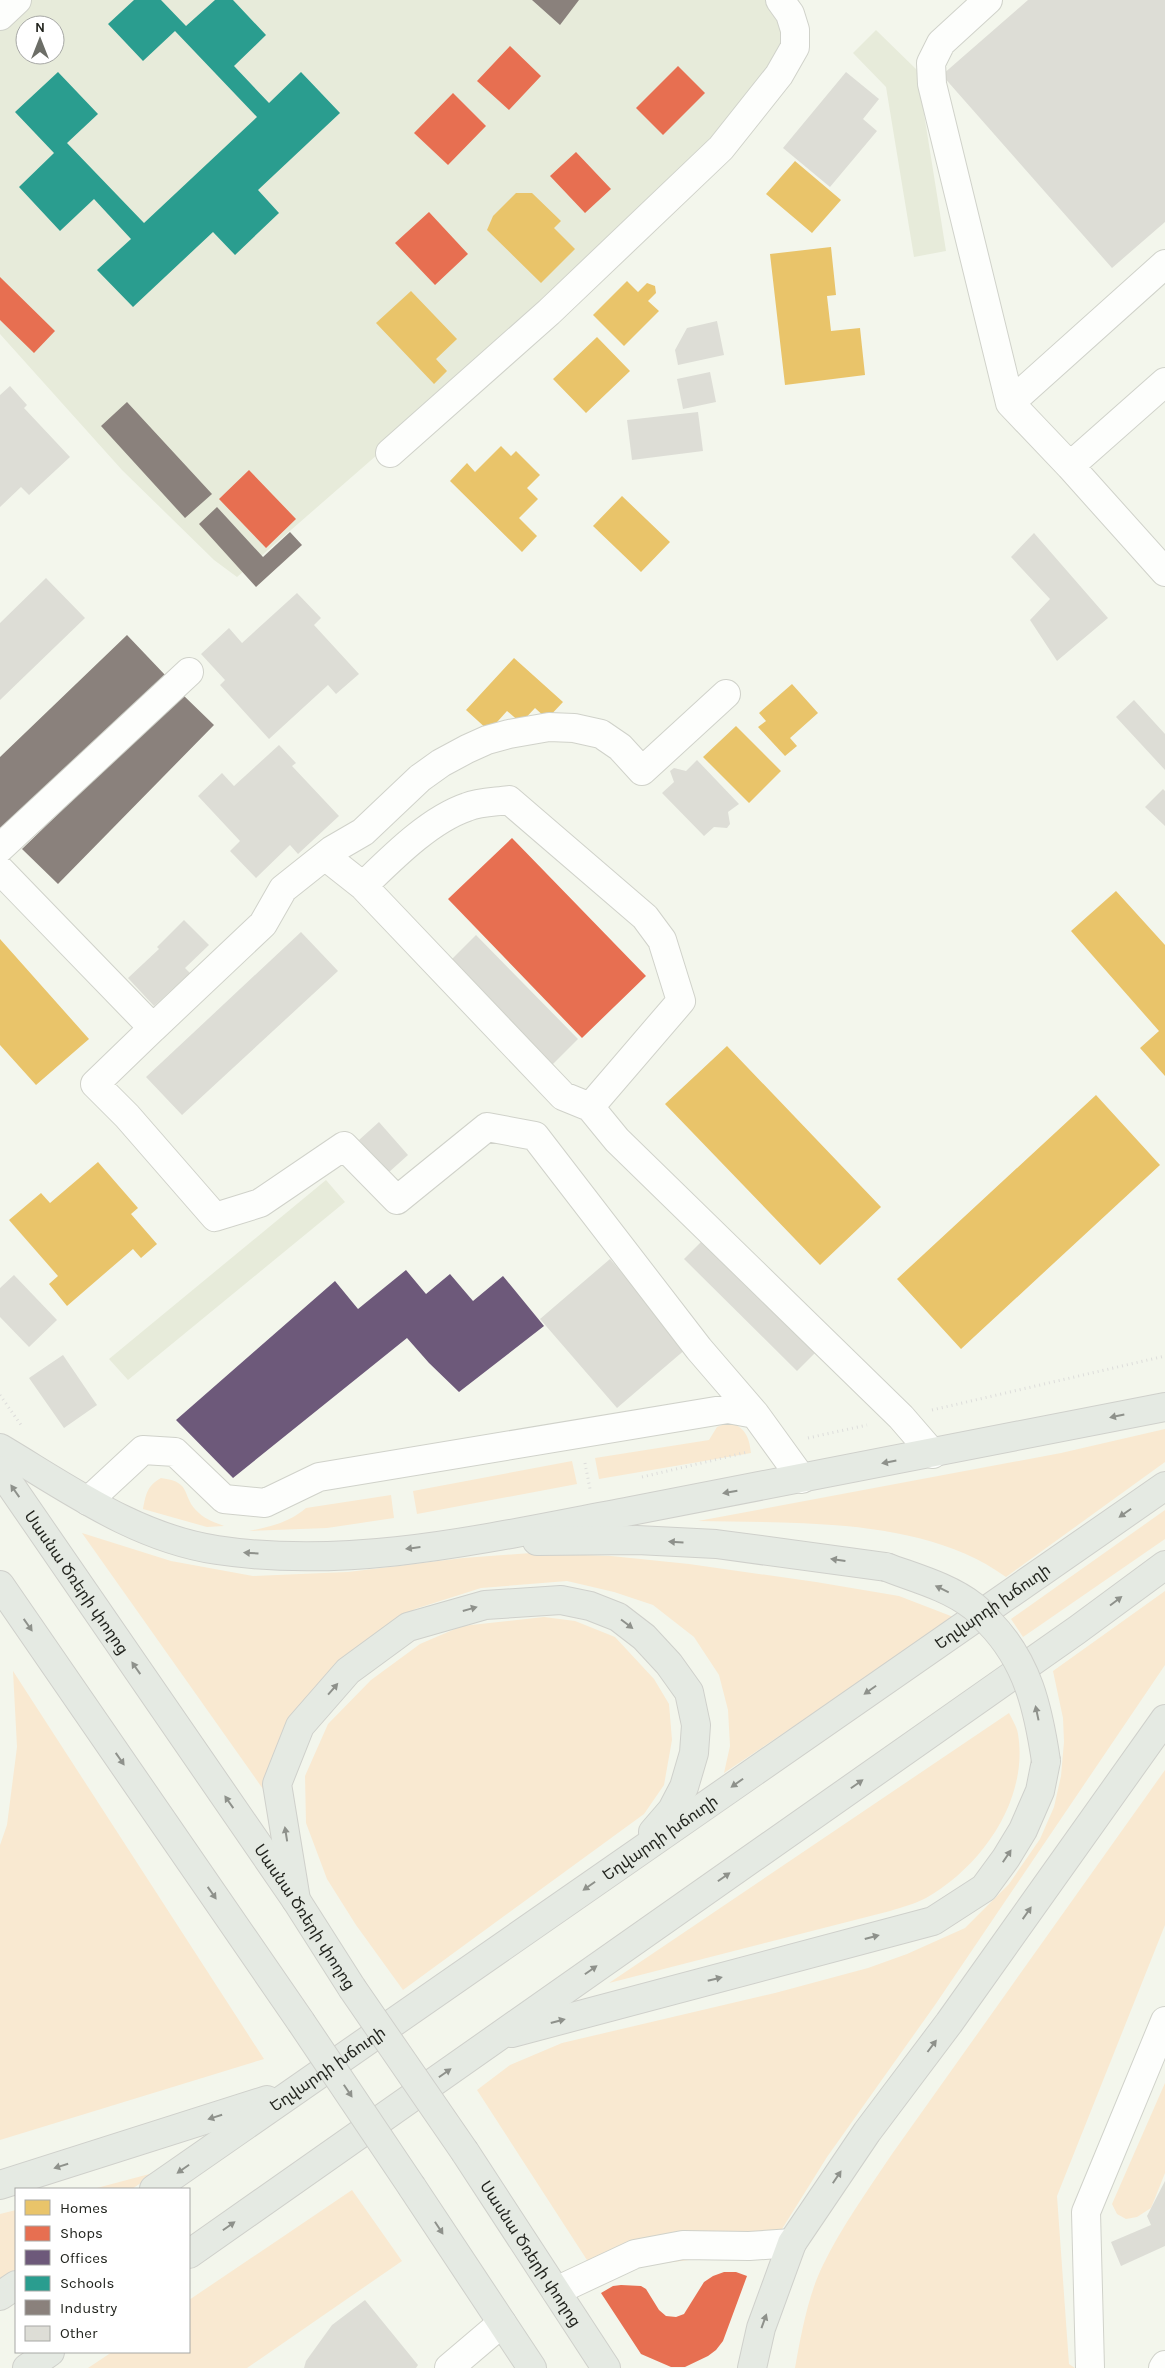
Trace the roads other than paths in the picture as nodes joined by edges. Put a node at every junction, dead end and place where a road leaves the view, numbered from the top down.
1 (17, 0) edge
2 (780, 0) edge
3 (988, 0) edge
4 (0, 16) edge
5 (1165, 264) edge
6 (1165, 382) edge
7 (1010, 403) junction
8 (390, 453) dead end
9 (1070, 466) junction
10 (1165, 572) edge
11 (189, 672) dead end
12 (726, 694) dead end
13 (0, 848) edge
14 (325, 856) junction
15 (0, 870) edge
16 (363, 886) junction
17 (153, 1028) junction
18 (590, 1107) junction
19 (1165, 1407) edge
20 (755, 1414) junction
21 (0, 1448) edge
22 (933, 1454) junction
23 (0, 1470) edge
24 (802, 1479) junction
25 (1165, 1486) edge
26 (88, 1501) junction
27 (462, 1542) junction
28 (1165, 1565) edge
29 (0, 1585) edge
30 (1165, 1719) edge
31 (633, 1855) junction
32 (296, 1900) junction
33 (1165, 2021) edge
34 (494, 2038) junction
35 (295, 2091) junction
36 (0, 2185) edge
37 (155, 2188) edge
38 (792, 2243) junction
39 (190, 2253) edge
40 (15, 2286) edge
41 (556, 2292) junction
42 (0, 2296) edge
43 (502, 2323) junction
44 (48, 2353) edge
45 (26, 2368) edge
46 (449, 2368) edge
47 (532, 2368) edge
48 (606, 2368) edge
49 (752, 2368) edge
50 (1090, 2368) edge

1 - 4 lane
2 - 8 lane
3 - 7 lane
5 - 7 lane
6 - 9 lane
7 - 9 lane
9 - 10 lane
11 - 13 lane
12 - 14 lane
14 - 16 lane
14 - 17 lane
15 - 17 lane
16 - 18 lane
16 - 18 lane
17 - 20 lane
18 - 22 lane
19 -> 22 main road
20 - 24 lane
20 - 26 lane
21 - 26 main road
22 -> 24 main road
32 -> 23 main road, Սասնա Ծռերի փողոց
24 -> 27 main road
25 -> 31 main road, Եղվարդի խճուղի
27 -> 26 main road
34 -> 27 main road, bridge
34 -> 28 main road
29 -> 43 main road, bridge
38 -> 30 main road
32 -> 31 main road
31 -> 35 main road, Եղվարդի խճուղի
32 - 41 main road, Սասնա Ծռերի փողոց, bridge
33 - 50 lane
39 -> 34 main road
35 -> 36 main road
35 -> 37 main road, Եղվարդի խճուղի
38 - 41 lane
49 -> 38 main road
40 - 42 main road
41 - 48 main road, Սասնա Ծռերի փողոց
43 - 46 lane
43 - 47 main road
44 - 45 main road

